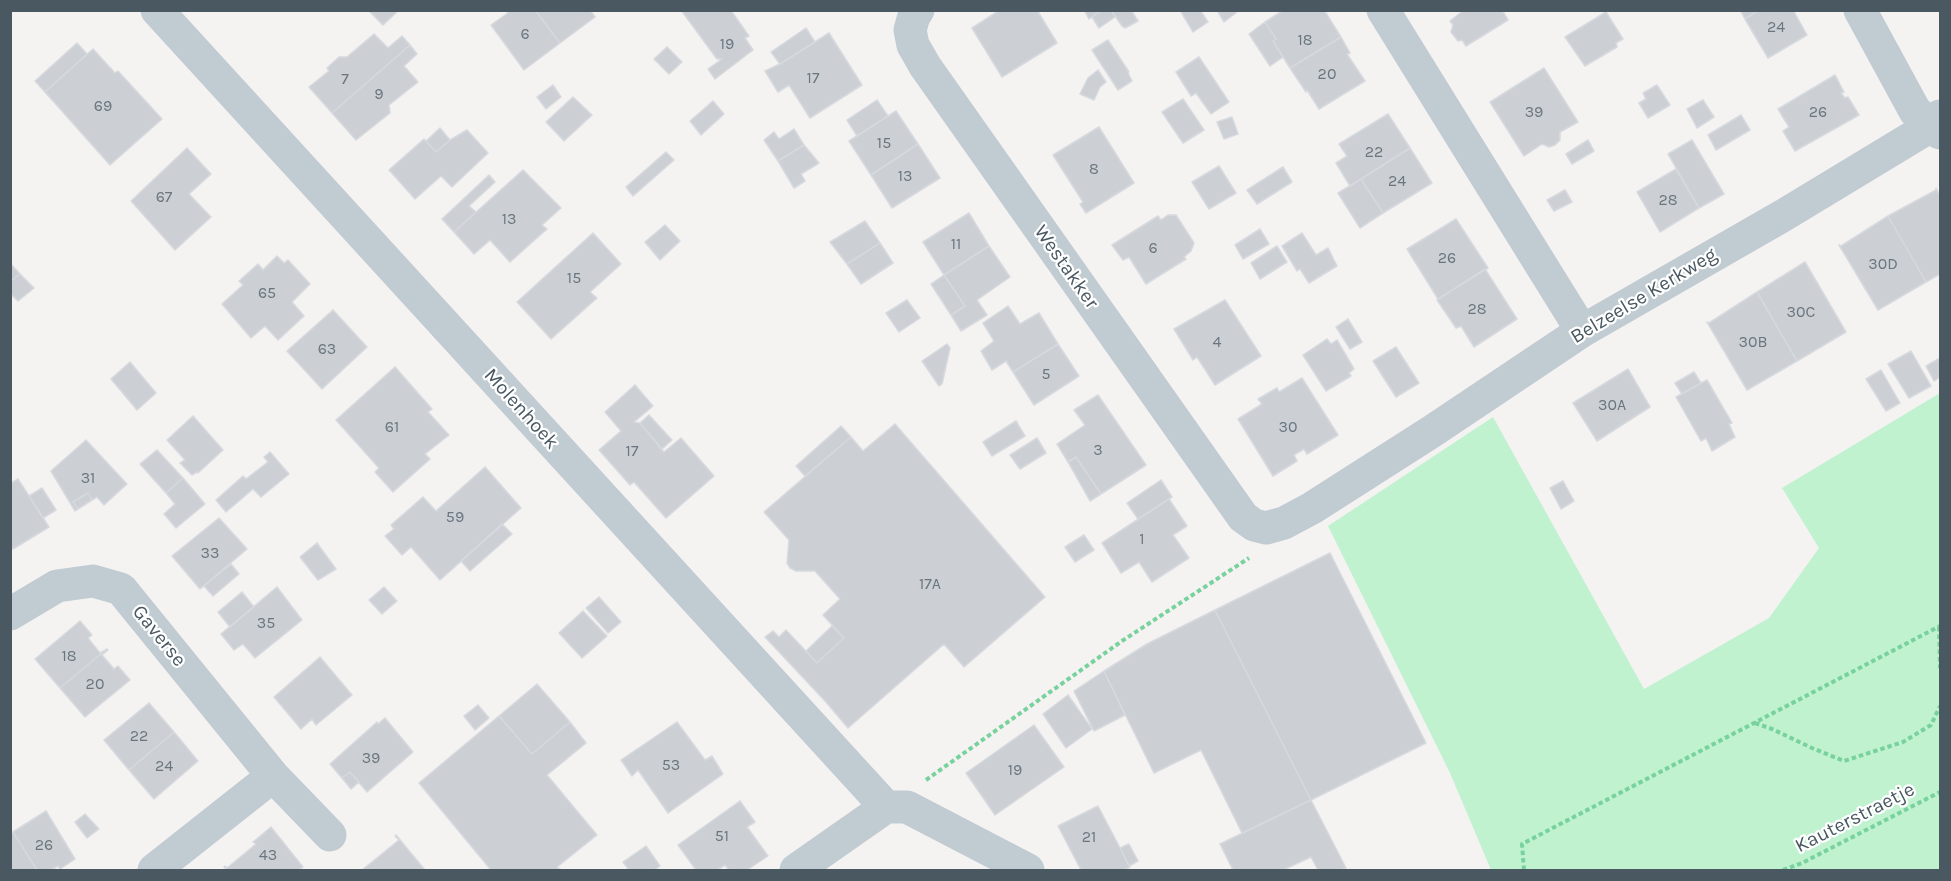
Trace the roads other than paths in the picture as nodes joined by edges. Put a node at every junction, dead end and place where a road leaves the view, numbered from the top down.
1 (157, 10) edge
2 (918, 10) edge
3 (1383, 10) edge
4 (1860, 10) edge
5 (1938, 125) edge
6 (1582, 331) junction
7 (1255, 522) joint
8 (10, 614) edge
9 (273, 776) junction
10 (886, 807) junction
11 (330, 835) dead end
12 (154, 870) edge
13 (796, 870) edge
14 (1028, 870) edge

1 - 10 street, Molenhoek
2 - 7 street, Westakker
3 - 6 street
4 - 5 street, Belzeelse Kerkweg
5 - 6 street, Belzeelse Kerkweg
6 - 7 street, Belzeelse Kerkweg
8 - 9 street, Gaverse
9 - 11 street, Gaverse
9 - 12 street
10 - 13 street
10 - 14 street

